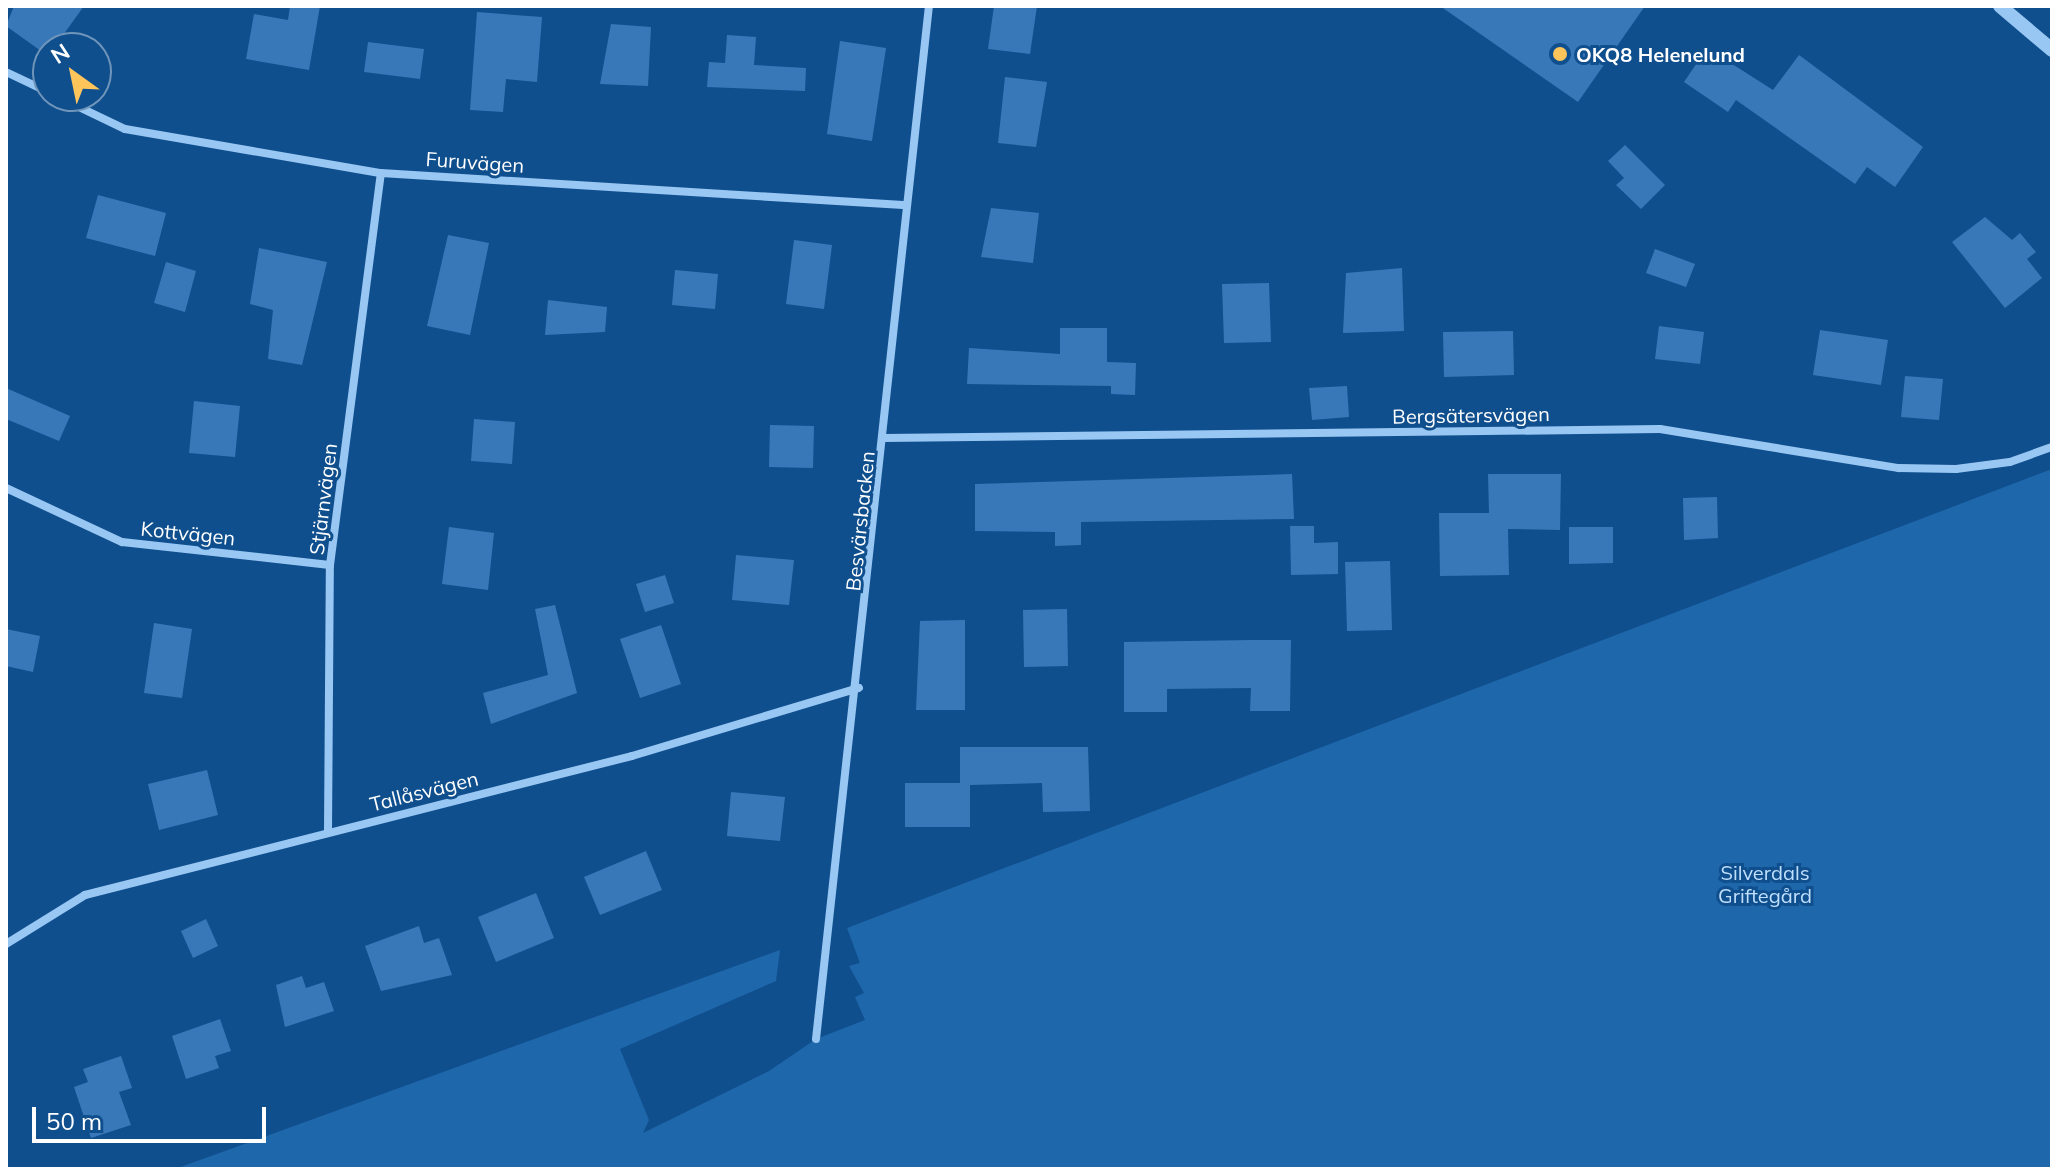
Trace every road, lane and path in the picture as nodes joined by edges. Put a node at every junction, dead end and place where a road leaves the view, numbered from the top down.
1 (929, 6) edge
2 (2000, 6) edge
3 (2052, 50) edge
4 (6, 72) edge
5 (32, 84) edge
6 (89, 112) edge
7 (381, 173) junction
8 (903, 205) junction
9 (884, 438) junction
10 (2052, 447) edge
11 (6, 488) edge
12 (330, 565) junction
13 (859, 688) junction
14 (328, 832) junction
15 (6, 944) edge
16 (816, 1039) dead end

1 - 8 street, Besvärsbacken
2 - 3 street
4 - 5 street
6 - 7 street, Furuvägen
7 - 8 street, Furuvägen
7 - 12 street, Stjärnvägen
8 - 9 street, Besvärsbacken
9 - 10 street, Bergsätersvägen
9 - 13 street, Besvärsbacken
11 - 12 street, Kottvägen
12 - 14 street, Stjärnvägen
13 - 14 street, Tallåsvägen
13 - 16 street, Besvärsbacken
14 - 15 street, Tallåsvägen

